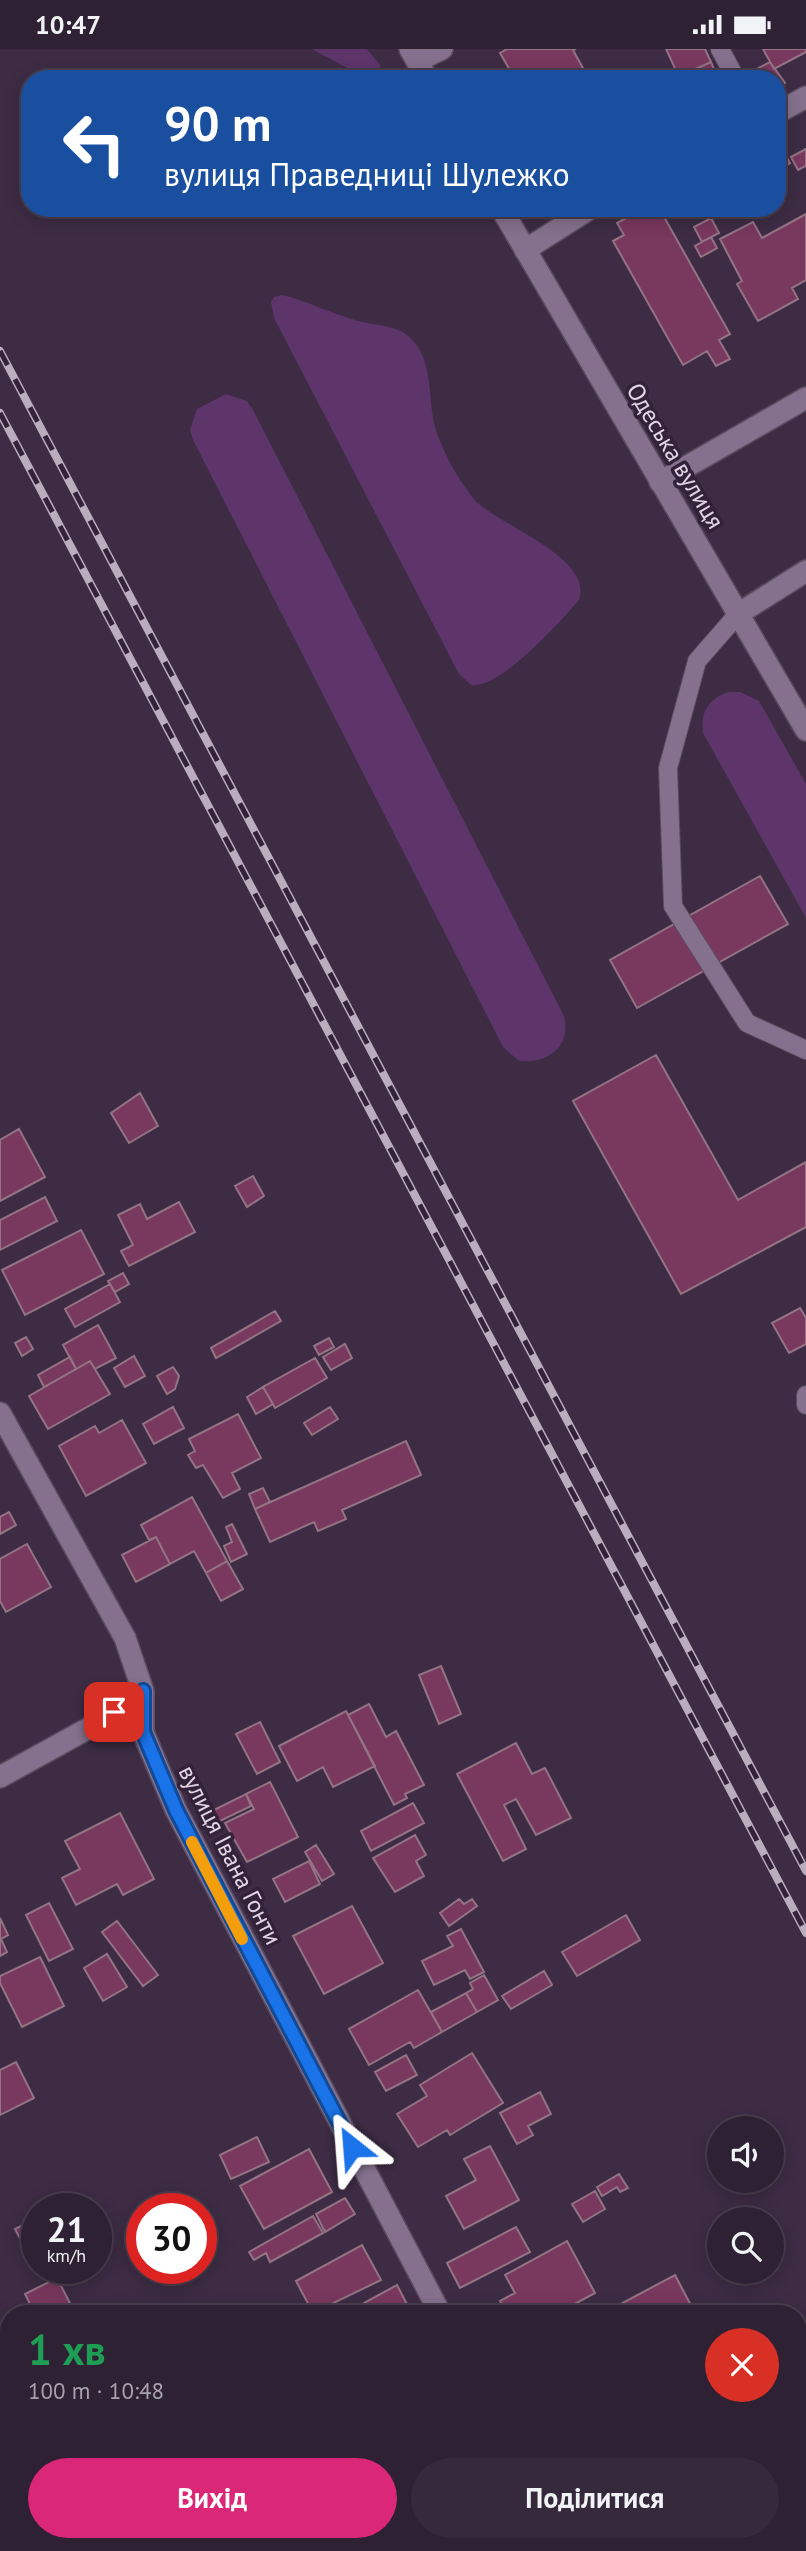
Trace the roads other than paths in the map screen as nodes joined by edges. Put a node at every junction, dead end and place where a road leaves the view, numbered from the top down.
1 (442, 49) edge
2 (720, 49) edge
3 (418, 63) edge
4 (731, 70) edge
5 (806, 97) edge
6 (786, 108) edge
7 (506, 217) edge
8 (577, 217) edge
9 (525, 250) junction
10 (806, 398) edge
11 (660, 482) junction
12 (806, 571) edge
13 (738, 614) junction
14 (806, 730) edge
15 (806, 1050) edge
16 (806, 1395) edge
17 (806, 1405) edge
18 (0, 1413) edge
19 (143, 1691) junction
20 (0, 1777) edge
21 (436, 2305) edge

1 - 3 street
2 - 4 lane
5 - 6 street
7 - 9 street, Одеська вулиця
8 - 9 street
9 - 11 street, Одеська вулиця
10 - 11 street
11 - 13 street, Одеська вулиця
12 - 13 street
13 - 14 street, Одеська вулиця
13 - 15 lane
16 - 17 lane
18 - 19 street, вулиця Івана Гонти
19 - 20 street
19 - 21 street, вулиця Івана Гонти

